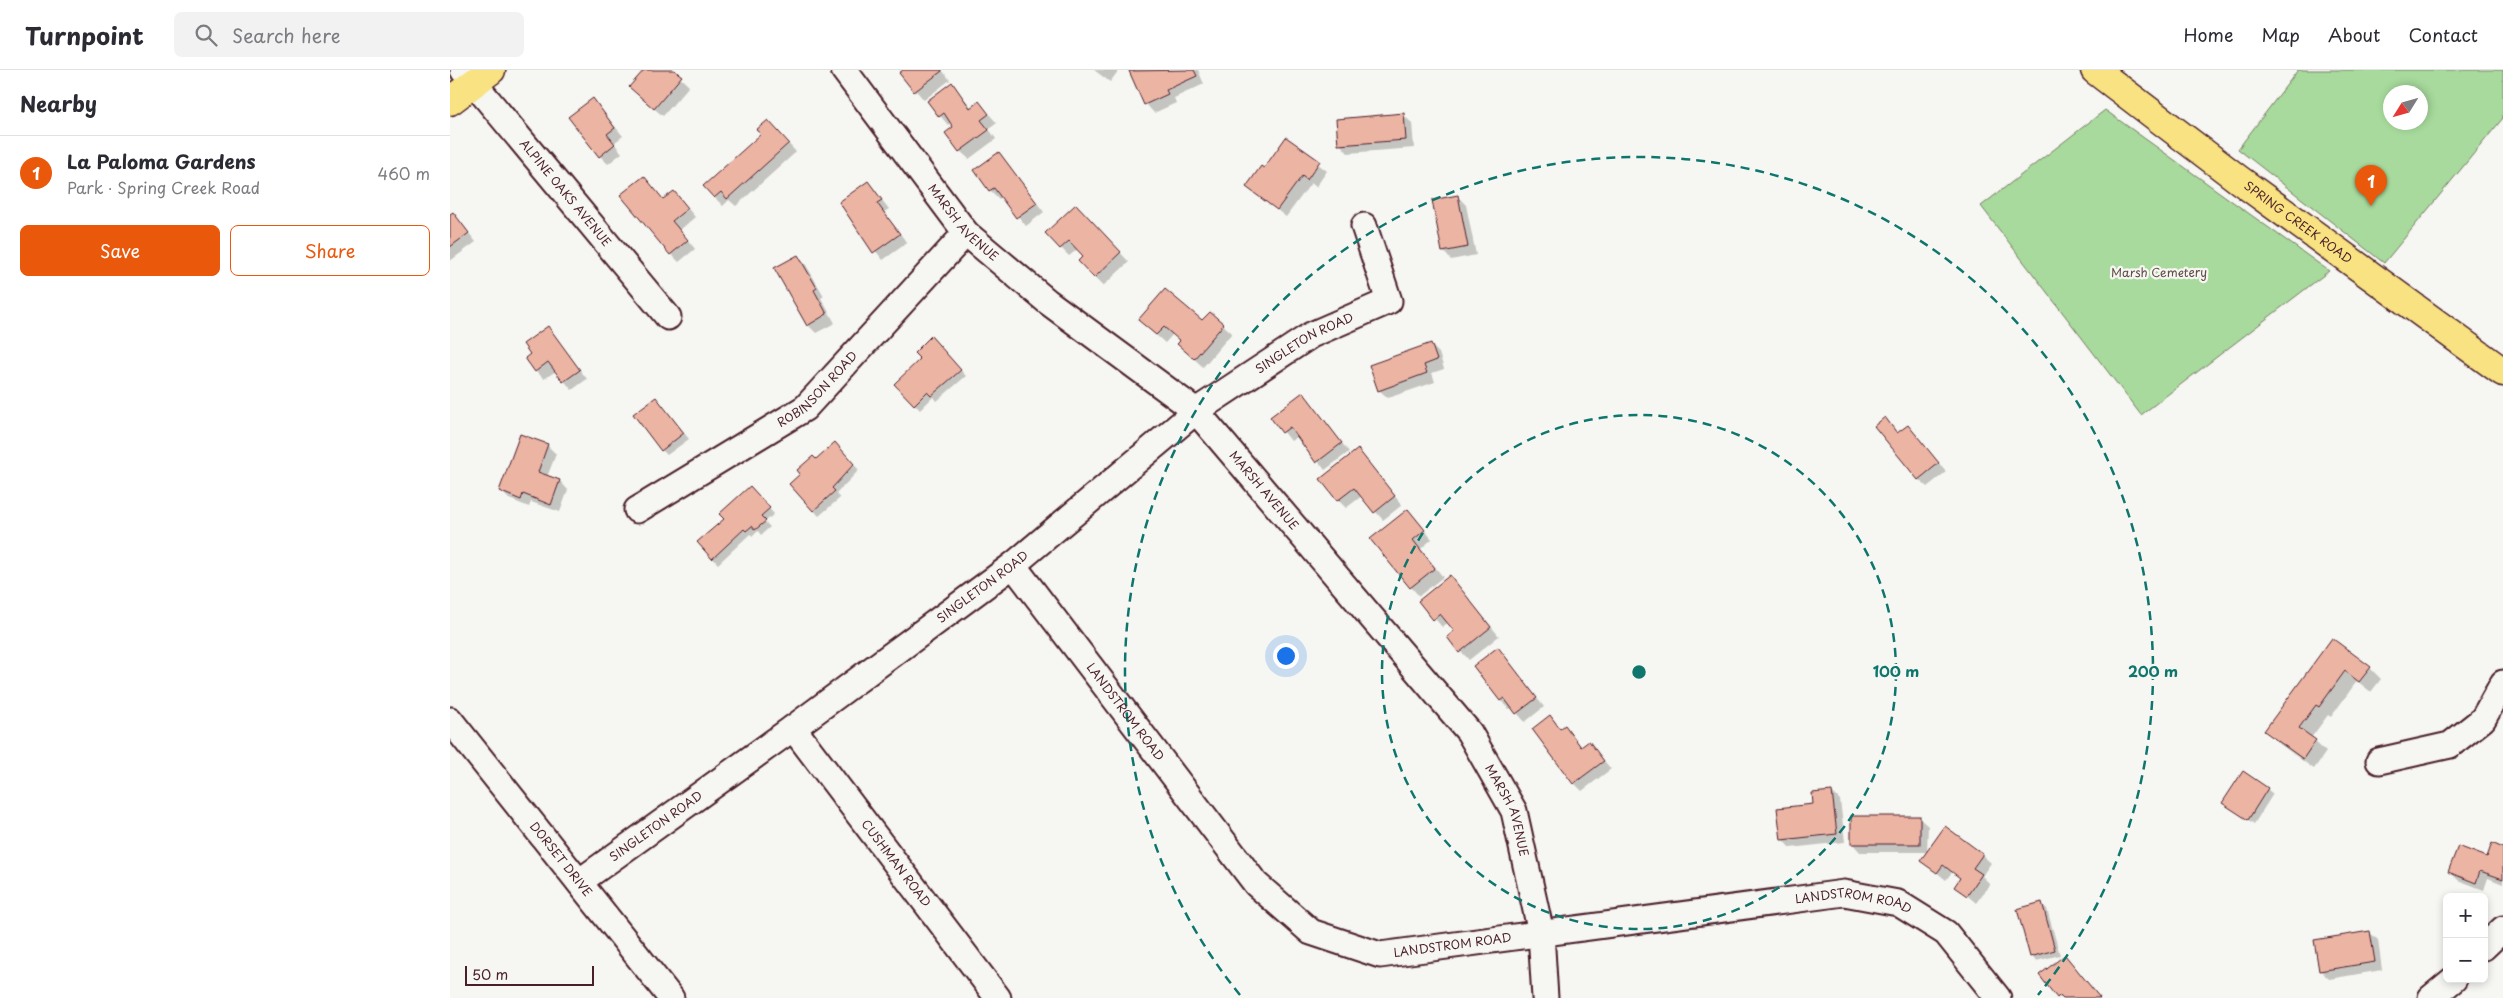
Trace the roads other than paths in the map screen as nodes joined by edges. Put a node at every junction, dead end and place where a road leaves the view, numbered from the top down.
1 (844, 70) edge
2 (2095, 70) edge
3 (476, 74) edge
4 (450, 101) edge
5 (1364, 226) dead end
6 (966, 233) junction
7 (668, 317) dead end
8 (2503, 372) edge
9 (1196, 411) junction
10 (637, 510) dead end
11 (1013, 565) junction
12 (2503, 683) edge
13 (450, 720) edge
14 (793, 728) junction
15 (2379, 762) dead end
16 (579, 882) junction
17 (2503, 929) edge
18 (1541, 933) junction
19 (2488, 943) edge
20 (2449, 983) edge
21 (671, 998) edge
22 (998, 998) edge
23 (1545, 998) edge
24 (1998, 998) edge
25 (2431, 998) edge

1 - 6 street, MARSH AVENUE
2 - 8 main road, SPRING CREEK ROAD
3 - 4 main road
3 - 7 street, ALPINE OAKS AVENUE
5 - 9 street, SINGLETON ROAD
6 - 9 street, MARSH AVENUE
6 - 10 street, ROBINSON ROAD
9 - 11 street, SINGLETON ROAD
9 - 18 street, MARSH AVENUE
11 - 14 street, SINGLETON ROAD
11 - 18 street, LANDSTROM ROAD
12 - 15 street
13 - 16 street, DORSET DRIVE
14 - 16 street, SINGLETON ROAD
14 - 22 street, CUSHMAN ROAD
16 - 21 street, DORSET DRIVE
17 - 19 street
18 - 23 street, MARSH AVENUE
18 - 24 street, LANDSTROM ROAD
20 - 25 street

